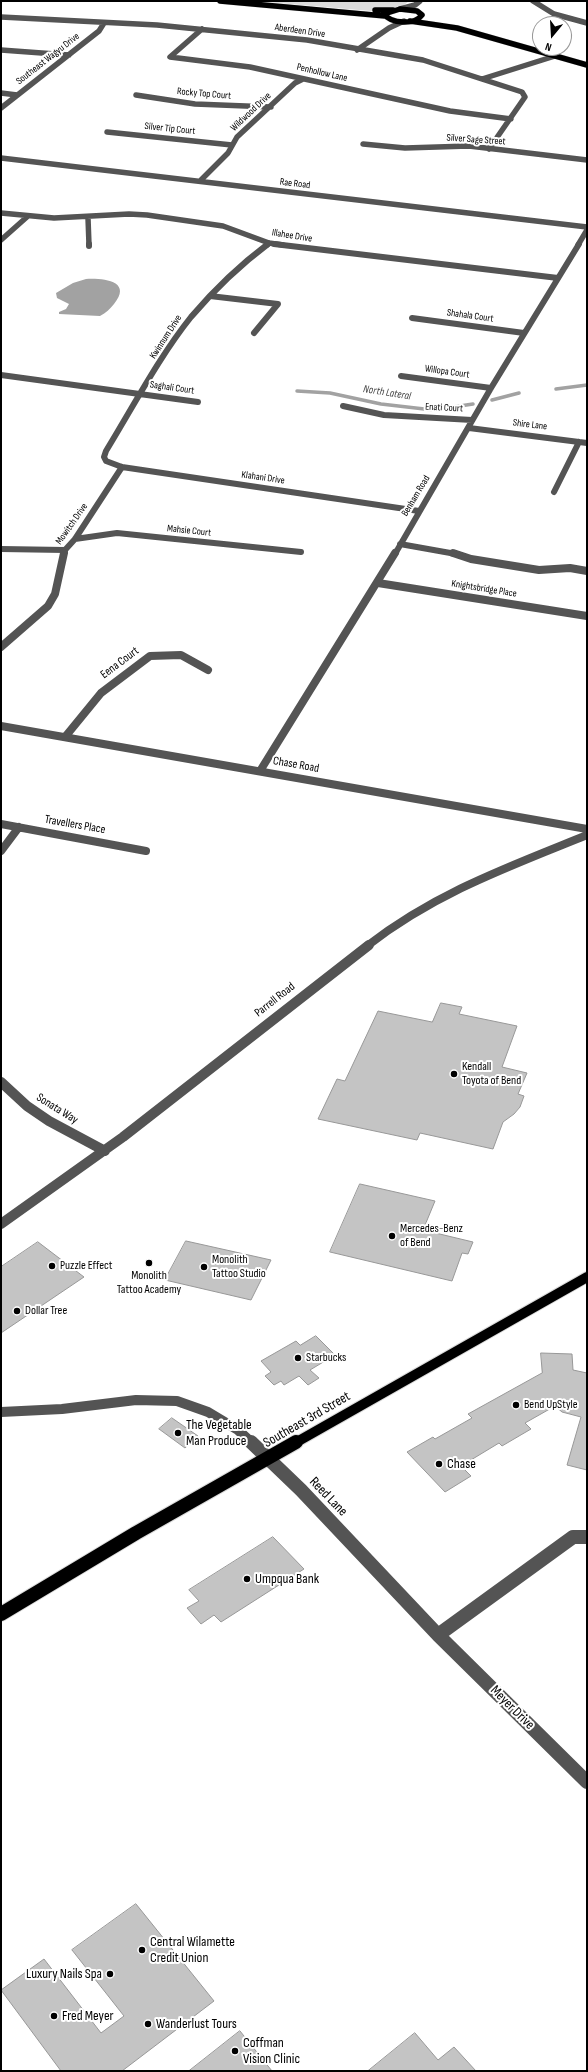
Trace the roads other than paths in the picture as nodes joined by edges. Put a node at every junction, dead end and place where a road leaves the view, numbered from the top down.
1 (220, 1) edge
2 (246, 1) edge
3 (421, 1) edge
4 (533, 1) edge
5 (400, 9) junction
6 (393, 10) junction
7 (421, 15) junction
8 (385, 16) junction
9 (1, 17) edge
10 (392, 20) junction
11 (404, 21) junction
12 (410, 21) junction
13 (104, 23) junction
14 (587, 23) edge
15 (449, 26) junction
16 (389, 28) junction
17 (202, 29) junction
18 (532, 49) edge
19 (1, 50) edge
20 (358, 50) junction
21 (69, 55) junction
22 (555, 56) joint
23 (587, 66) edge
24 (303, 79) junction
25 (482, 79) junction
26 (1, 93) edge
27 (17, 95) junction
28 (136, 95) dead end
29 (271, 107) junction
30 (1, 108) edge
31 (511, 119) junction
32 (107, 132) dead end
33 (363, 144) dead end
34 (232, 145) junction
35 (489, 149) junction
36 (1, 158) edge
37 (587, 160) edge
38 (200, 181) junction
39 (1, 213) edge
40 (28, 216) junction
41 (88, 218) junction
42 (587, 229) edge
43 (1, 240) edge
44 (269, 243) junction
45 (89, 246) dead end
46 (558, 278) junction
47 (210, 296) junction
48 (412, 318) dead end
49 (254, 333) dead end
50 (524, 333) junction
51 (1, 375) edge
52 (401, 376) dead end
53 (491, 388) junction
54 (143, 394) junction
55 (198, 402) dead end
56 (343, 406) dead end
57 (472, 420) junction
58 (469, 428) junction
59 (583, 443) edge
60 (106, 461) joint
61 (122, 467) junction
62 (554, 492) dead end
63 (419, 511) junction
64 (75, 539) junction
65 (400, 544) junction
66 (1, 549) edge
67 (65, 550) junction
68 (301, 552) dead end
69 (587, 571) edge
70 (378, 583) junction
71 (587, 616) edge
72 (1, 647) edge
73 (208, 670) dead end
74 (1, 726) edge
75 (65, 737) junction
76 (260, 771) junction
77 (1, 824) edge
78 (19, 827) junction
79 (587, 829) edge
80 (587, 835) edge
81 (1, 851) edge
82 (146, 851) dead end
83 (1, 1082) edge
84 (105, 1151) junction
85 (1, 1224) edge
86 (587, 1277) edge
87 (1, 1412) edge
88 (268, 1460) junction
89 (587, 1537) edge
90 (1, 1614) edge
91 (438, 1635) junction
92 (587, 1782) edge

1 - 8 main road
2 - 6 main road
3 - 5 street
3 - 7 street
4 - 14 street
5 - 6 main road
5 - 7 main road
6 - 8 main road
7 - 12 main road
7 - 15 main road
8 - 10 main road
9 - 13 street, Aberdeen Drive
10 - 11 main road
10 - 16 street
11 - 12 main road
11 - 16 street
12 - 15 main road
13 - 17 street, Aberdeen Drive
13 - 21 street, Southeast Wagyu Drive
15 - 18 main road
16 - 20 street
17 - 20 street, Aberdeen Drive
17 - 24 street, Penhollow Lane
19 - 21 street
20 - 25 street, Aberdeen Drive
21 - 27 street, Southeast Wagyu Drive
22 - 23 main road
22 - 25 street
24 - 29 street, Wildwood Drive
24 - 31 street, Penhollow Lane
25 - 31 street, Aberdeen Drive
26 - 27 street
27 - 30 street, Southeast Wagyu Drive
28 - 29 street, Rocky Top Court
29 - 34 street, Wildwood Drive
31 - 35 street, Aberdeen Drive
32 - 34 street, Silver Tip Court
33 - 35 street, Silver Sage Street
34 - 38 street, Wildwood Drive
35 - 37 street, Silver Sage Street
36 - 38 street, Rae Road
38 - 42 street, Rae Road
39 - 40 street, Illahee Drive
40 - 41 street, Illahee Drive
40 - 43 street
41 - 44 street, Illahee Drive
41 - 45 street
42 - 46 street, Benham Road
44 - 46 street, Illahee Drive
44 - 47 street, Kwinnum Drive
46 - 50 street, Benham Road
47 - 49 street
47 - 54 street, Kwinnum Drive
48 - 50 street, Shahala Court
50 - 53 street, Benham Road
51 - 54 street
52 - 53 street, Willopa Court
53 - 57 street, Benham Road
54 - 55 street, Saghali Court
54 - 60 street, Kwinnum Drive
56 - 57 street, Enati Court
57 - 58 street, Benham Road
58 - 59 street, Shire Lane
58 - 63 street, Benham Road
59 - 62 street
60 - 61 street, Klahani Drive
61 - 63 street, Klahani Drive
61 - 64 street, Mowitch Drive
63 - 65 street, Benham Road
64 - 67 street, Mowitch Drive
64 - 68 street, Mahsie Court
65 - 69 street
65 - 70 street, Benham Road
66 - 67 street
67 - 72 street, Mowitch Drive
70 - 71 street, Knightsbridge Place
70 - 76 street, Benham Road
73 - 75 street, Eena Court
74 - 75 street, Chase Road
75 - 76 street, Chase Road
76 - 79 street, Chase Road
77 - 78 street, Travellers Place
78 - 81 street
78 - 82 street, Travellers Place
80 - 84 street, Parrell Road
83 - 84 street, Sonata Way
84 - 85 street, Parrell Road
86 - 88 main road, Southeast 3rd Street
87 - 88 street, Reed Lane
88 - 90 main road, Southeast 3rd Street
88 - 91 street, Reed Lane
89 - 91 street
91 - 92 street, Meyer Drive

